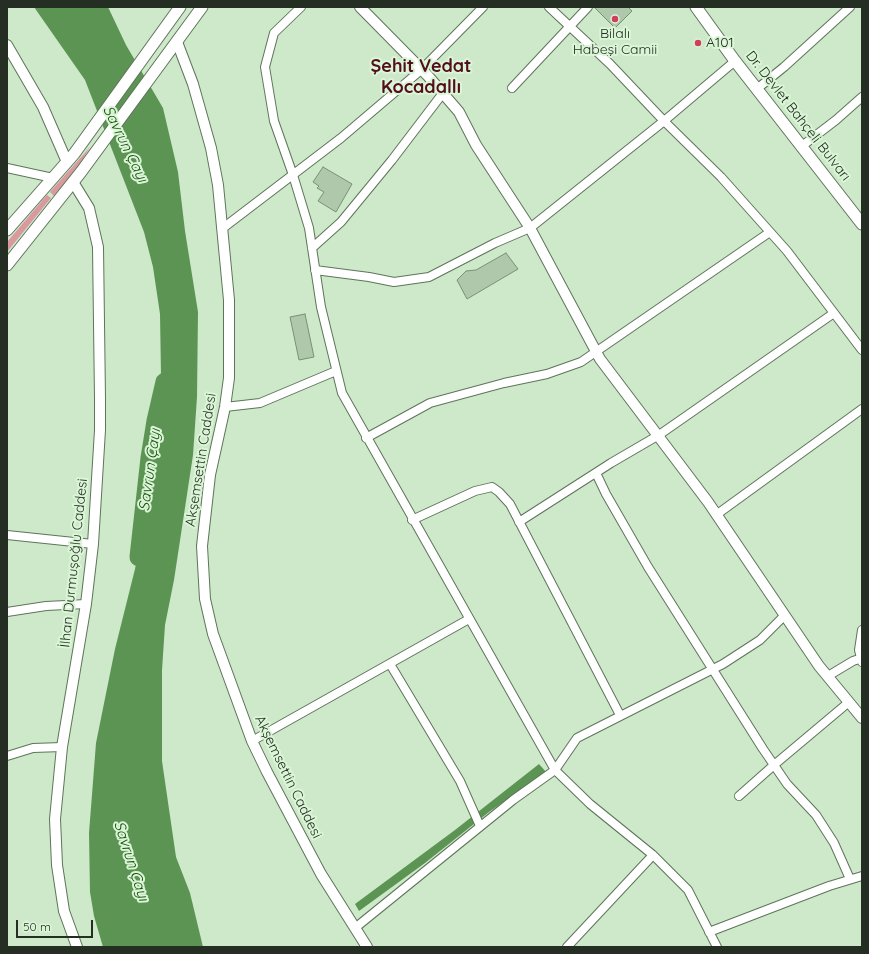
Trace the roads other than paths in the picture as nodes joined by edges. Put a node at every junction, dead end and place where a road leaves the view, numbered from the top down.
1 (180, 7) edge
2 (202, 7) edge
3 (301, 7) edge
4 (360, 7) edge
5 (483, 7) edge
6 (549, 7) edge
7 (588, 7) edge
8 (696, 7) edge
9 (850, 7) edge
10 (570, 27) junction
11 (7, 45) edge
12 (174, 46) junction
13 (735, 61) junction
14 (422, 70) junction
15 (512, 88) dead end
16 (758, 88) junction
17 (443, 93) junction
18 (862, 97) edge
19 (664, 121) junction
20 (802, 146) junction
21 (71, 158) junction
22 (7, 168) edge
23 (293, 175) junction
24 (53, 178) junction
25 (73, 182) junction
26 (862, 224) edge
27 (223, 228) junction
28 (530, 228) junction
29 (7, 230) edge
30 (770, 232) junction
31 (312, 248) junction
32 (7, 265) edge
33 (315, 270) junction
34 (834, 313) junction
35 (862, 350) edge
36 (596, 351) junction
37 (336, 371) junction
38 (225, 407) junction
39 (862, 409) edge
40 (660, 435) junction
41 (366, 438) junction
42 (596, 473) junction
43 (716, 515) junction
44 (412, 520) junction
45 (518, 522) junction
46 (7, 535) edge
47 (93, 544) junction
48 (86, 604) junction
49 (7, 612) edge
50 (785, 615) junction
51 (469, 619) junction
52 (862, 630) edge
53 (861, 660) edge
54 (390, 664) junction
55 (713, 669) junction
56 (828, 676) junction
57 (849, 702) junction
58 (620, 715) junction
59 (862, 718) edge
60 (252, 741) junction
61 (62, 747) junction
62 (7, 756) edge
63 (774, 765) junction
64 (555, 770) junction
65 (739, 796) dead end
66 (480, 826) junction
67 (653, 855) junction
68 (862, 876) edge
69 (850, 879) junction
70 (355, 928) junction
71 (709, 932) junction
72 (77, 947) edge
73 (367, 947) edge
74 (567, 947) edge
75 (717, 947) edge

1 - 21 main road
2 - 12 main road
3 - 23 street
4 - 14 street
5 - 14 street
6 - 10 street
7 - 10 street
8 - 13 main road, Dr. Devlet Bahçeli Bulvarı
9 - 16 street
10 - 15 street
10 - 19 street
11 - 21 street
12 - 25 main road
12 - 27 street, Akşemsettin Caddesi
13 - 16 main road, Dr. Devlet Bahçeli Bulvarı
13 - 19 street
14 - 17 street
14 - 23 street
16 - 20 main road, Dr. Devlet Bahçeli Bulvarı
17 - 28 street
17 - 31 street
18 - 20 street
19 - 28 street
19 - 30 street
20 - 26 main road, Dr. Devlet Bahçeli Bulvarı
21 - 24 main road
22 - 24 street
23 - 27 street
23 - 31 street
24 - 29 main road
25 - 32 main road
25 - 47 street, İlhan Durmuşoğlu Caddesi
27 - 38 street, Akşemsettin Caddesi
28 - 33 street
28 - 36 street
30 - 34 street
30 - 36 street
31 - 33 street
33 - 37 street
34 - 35 street
34 - 40 street
36 - 40 street
36 - 41 street
37 - 38 street
37 - 41 street
38 - 60 street, Akşemsettin Caddesi
39 - 43 street
40 - 42 street
40 - 43 street
41 - 44 street
42 - 45 street
42 - 55 street
43 - 50 street
44 - 45 street
44 - 51 street
45 - 58 street
46 - 47 street
47 - 48 street, İlhan Durmuşoğlu Caddesi
48 - 49 street
48 - 61 street, İlhan Durmuşoğlu Caddesi
50 - 55 street
50 - 56 street
51 - 54 street
51 - 64 street
52 - 53 street
53 - 56 street
54 - 60 street
54 - 66 street
55 - 58 street
55 - 63 street
56 - 57 street
57 - 59 street
57 - 63 street
58 - 64 street
60 - 70 street, Akşemsettin Caddesi
61 - 62 street
61 - 72 street, İlhan Durmuşoğlu Caddesi
63 - 65 street
63 - 69 street
64 - 66 street
64 - 67 street
66 - 70 street
67 - 71 street
67 - 74 street
68 - 69 street
69 - 71 street
70 - 73 street, Akşemsettin Caddesi
71 - 75 street

